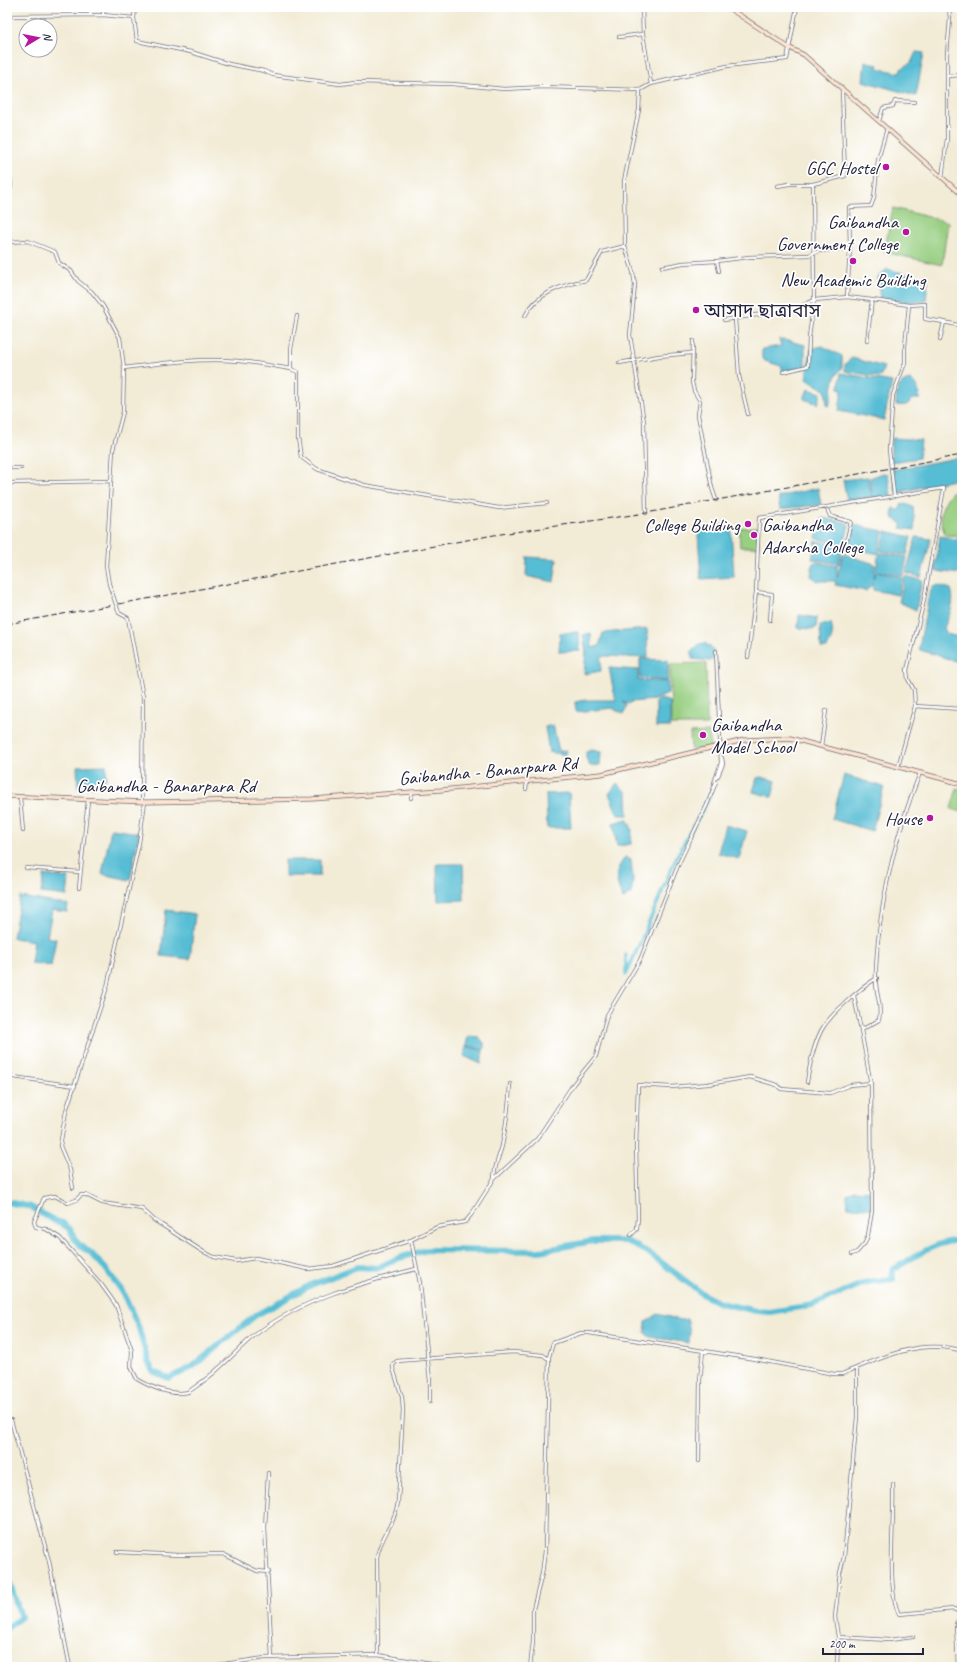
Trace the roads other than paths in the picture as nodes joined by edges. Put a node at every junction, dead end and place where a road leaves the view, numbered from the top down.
1 (104, 7) edge
2 (135, 7) edge
3 (642, 7) edge
4 (727, 7) edge
5 (797, 7) edge
6 (949, 7) edge
7 (103, 15) junction
8 (7, 16) edge
9 (134, 18) junction
10 (643, 34) junction
11 (619, 38) dead end
12 (788, 47) junction
13 (962, 75) edge
14 (948, 76) junction
15 (651, 84) junction
16 (640, 90) junction
17 (842, 90) junction
18 (914, 102) dead end
19 (879, 121) junction
20 (887, 128) junction
21 (7, 152) edge
22 (941, 179) junction
23 (813, 184) junction
24 (777, 186) dead end
25 (962, 195) edge
26 (7, 200) edge
27 (7, 242) edge
28 (624, 246) junction
29 (850, 248) junction
30 (814, 253) junction
31 (717, 261) junction
32 (662, 267) dead end
33 (719, 271) dead end
34 (847, 297) junction
35 (814, 300) junction
36 (872, 300) junction
37 (909, 305) junction
38 (297, 316) dead end
39 (525, 316) dead end
40 (736, 319) junction
41 (724, 320) dead end
42 (944, 322) junction
43 (962, 326) edge
44 (940, 340) dead end
45 (693, 341) dead end
46 (867, 341) dead end
47 (691, 353) junction
48 (634, 360) junction
49 (619, 363) dead end
50 (124, 368) junction
51 (291, 369) junction
52 (783, 372) dead end
53 (748, 414) dead end
54 (7, 468) edge
55 (21, 468) dead end
56 (111, 481) junction
57 (7, 483) edge
58 (894, 495) junction
59 (716, 500) dead end
60 (547, 503) dead end
61 (826, 507) junction
62 (646, 513) dead end
63 (844, 551) dead end
64 (756, 592) junction
65 (770, 620) dead end
66 (716, 652) dead end
67 (748, 657) dead end
68 (915, 706) junction
69 (962, 709) edge
70 (826, 711) dead end
71 (720, 746) junction
72 (821, 747) junction
73 (898, 767) junction
74 (920, 773) junction
75 (527, 782) junction
76 (962, 784) edge
77 (526, 789) dead end
78 (412, 792) junction
79 (712, 793) dead end
80 (7, 796) edge
81 (20, 797) junction
82 (411, 798) dead end
83 (88, 800) junction
84 (144, 801) junction
85 (22, 831) dead end
86 (26, 868) dead end
87 (80, 872) junction
88 (79, 888) dead end
89 (877, 978) junction
90 (854, 996) junction
91 (861, 1030) junction
92 (7, 1076) edge
93 (807, 1082) dead end
94 (871, 1083) junction
95 (510, 1084) dead end
96 (75, 1086) junction
97 (494, 1179) junction
98 (73, 1188) dead end
99 (631, 1235) dead end
100 (411, 1241) junction
101 (852, 1254) dead end
102 (416, 1269) junction
103 (703, 1351) junction
104 (962, 1351) edge
105 (549, 1357) junction
106 (428, 1359) junction
107 (857, 1368) junction
108 (430, 1402) dead end
109 (11, 1420) dead end
110 (699, 1461) dead end
111 (268, 1473) dead end
112 (893, 1484) dead end
113 (117, 1552) dead end
114 (269, 1572) junction
115 (962, 1614) edge
116 (838, 1637) junction
117 (913, 1637) dead end
118 (378, 1655) junction
119 (272, 1658) junction
120 (233, 1665) edge
121 (70, 1667) edge
122 (204, 1667) edge
123 (448, 1667) edge
124 (530, 1667) edge
125 (837, 1667) edge
126 (958, 1667) edge

1 - 7 street
2 - 9 street
3 - 10 street
4 - 12 main road
5 - 12 street
6 - 14 street
7 - 8 street
7 - 9 street
9 - 16 street
10 - 11 street
10 - 15 street
12 - 15 street
12 - 17 main road
13 - 14 street
14 - 22 street
15 - 16 street
16 - 28 street
17 - 19 main road
17 - 23 street
18 - 19 street
19 - 20 main road
20 - 22 main road
20 - 29 street
21 - 26 street
22 - 25 main road
23 - 24 street
23 - 30 street
27 - 50 street
28 - 39 street
28 - 48 street
29 - 30 street
29 - 34 street
30 - 31 street
30 - 35 street
31 - 32 street
31 - 33 street
34 - 35 street
34 - 36 street
35 - 40 street
35 - 52 street
36 - 37 street
36 - 46 street
37 - 42 street
37 - 58 street
38 - 51 street
40 - 41 street
40 - 53 street
42 - 43 street
42 - 44 street
45 - 47 street
47 - 48 street
47 - 59 street
48 - 49 street
48 - 62 street
50 - 51 street
50 - 56 street
51 - 60 street
54 - 55 street
56 - 57 street
56 - 84 street
58 - 61 street
58 - 68 street
61 - 63 street
61 - 64 street
64 - 65 street
64 - 67 street
66 - 71 street
68 - 69 street
68 - 73 street
70 - 72 street
71 - 72 main road, Gaibandha - Banarpara Rd
71 - 75 main road, Gaibandha - Banarpara Rd
71 - 79 street
71 - 97 street, bridge
72 - 73 main road, Gaibandha - Banarpara Rd
73 - 74 main road, Gaibandha - Banarpara Rd
74 - 76 main road, Gaibandha - Banarpara Rd
74 - 89 street
75 - 77 street
75 - 78 main road, Gaibandha - Banarpara Rd
78 - 82 street
78 - 84 main road, Gaibandha - Banarpara Rd
80 - 81 main road, Gaibandha - Banarpara Rd
81 - 83 main road, Gaibandha - Banarpara Rd
81 - 85 street
83 - 84 main road, Gaibandha - Banarpara Rd
83 - 87 street
84 - 96 street
86 - 87 street
87 - 88 street
89 - 90 street
89 - 91 street
90 - 91 street
90 - 93 street
91 - 94 street
92 - 96 street
94 - 99 street
94 - 101 street
95 - 97 street
96 - 98 street
97 - 100 street
100 - 102 street
100 - 102 street
102 - 106 street
103 - 105 street
103 - 107 street
103 - 110 street
104 - 107 street
105 - 106 street
105 - 124 street
106 - 108 street
106 - 118 street
107 - 116 street
109 - 121 street
111 - 114 street
112 - 115 street
113 - 114 street
114 - 119 street
115 - 126 street
116 - 117 street
116 - 125 street
118 - 119 street
118 - 123 street
119 - 120 street
120 - 122 street

